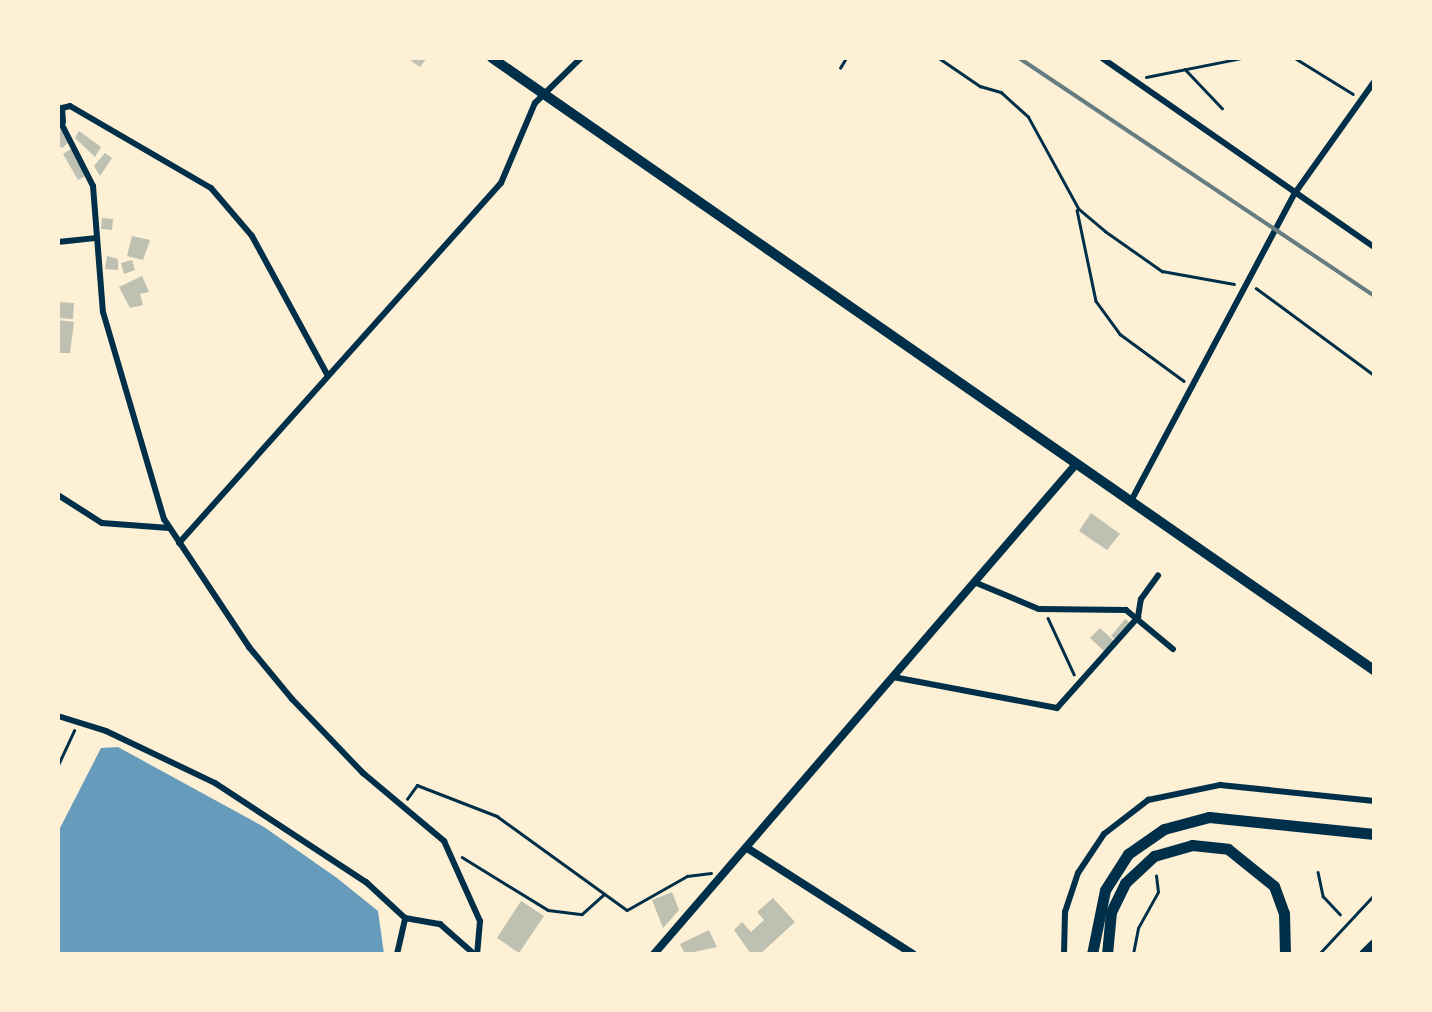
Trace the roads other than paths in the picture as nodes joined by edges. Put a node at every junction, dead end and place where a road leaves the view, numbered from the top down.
1 (492, 58) edge
2 (581, 58) edge
3 (1102, 58) edge
4 (1374, 82) edge
5 (543, 93) junction
6 (60, 120) edge
7 (1296, 193) junction
8 (95, 238) junction
9 (58, 242) edge
10 (1374, 247) edge
11 (328, 376) junction
12 (1076, 464) junction
13 (58, 495) edge
14 (1131, 501) junction
15 (168, 528) junction
16 (179, 544) junction
17 (1158, 576) dead end
18 (974, 582) junction
19 (1138, 617) junction
20 (1173, 649) dead end
21 (1374, 670) edge
22 (893, 677) junction
23 (58, 716) edge
24 (1374, 801) edge
25 (1374, 834) edge
26 (747, 848) junction
27 (1374, 895) edge
28 (405, 918) junction
29 (1374, 944) edge
30 (396, 954) edge
31 (476, 954) edge
32 (654, 954) edge
33 (913, 954) edge
34 (1064, 954) edge
35 (1092, 954) edge
36 (1107, 954) edge
37 (1285, 954) edge
38 (1318, 954) edge
39 (1364, 954) edge

1 - 5 main road
2 - 5 street
3 - 7 street
4 - 7 street
5 - 11 street
5 - 12 main road
6 - 8 street
6 - 11 street
7 - 10 street
7 - 14 street
8 - 9 street
8 - 15 street
11 - 16 street
12 - 14 main road
12 - 18 street
13 - 15 street
14 - 21 main road
15 - 16 street
16 - 31 street
17 - 19 street
18 - 19 street
18 - 22 street
19 - 20 street
19 - 22 street
22 - 26 street
23 - 28 street
24 - 34 street
25 - 35 highway
26 - 32 street
26 - 33 street
27 - 38 lane
28 - 30 street
28 - 31 street
29 - 39 highway
36 - 37 highway

